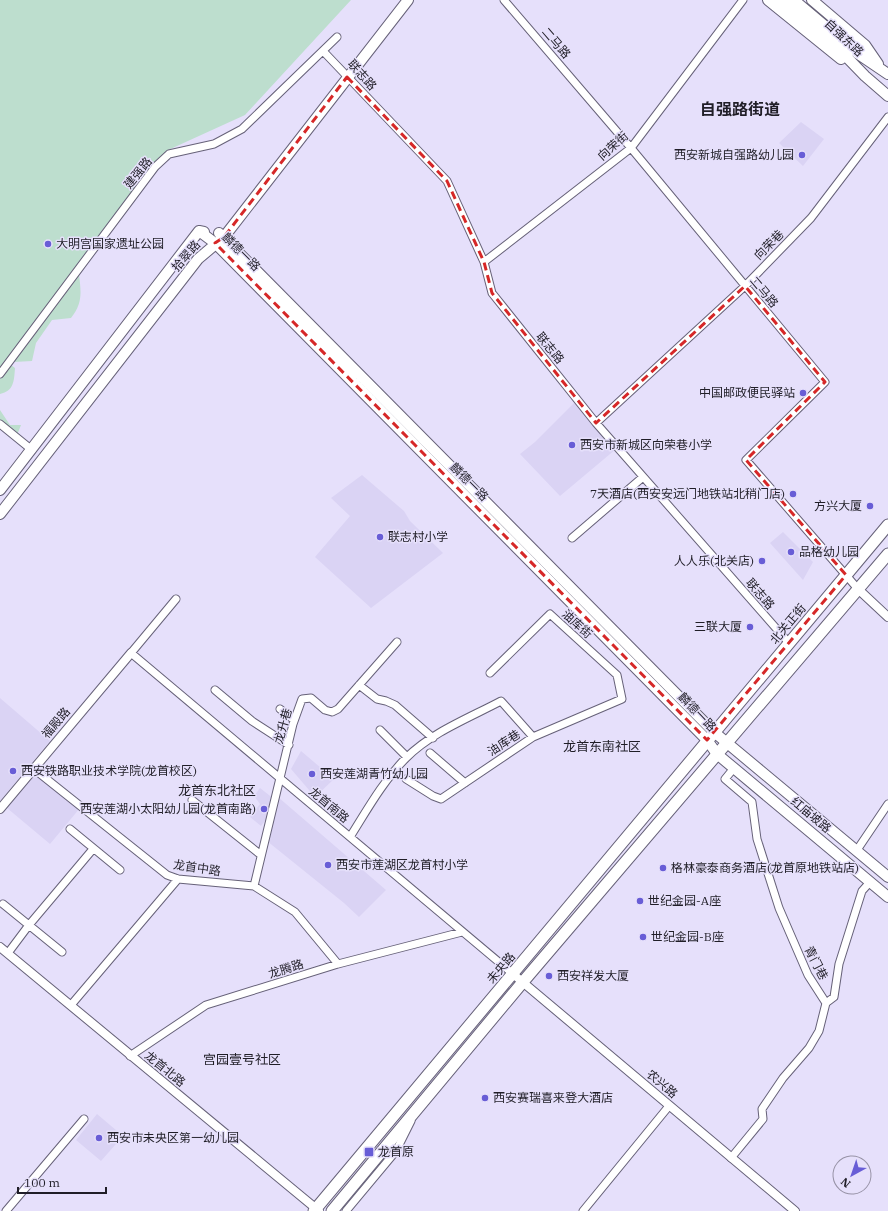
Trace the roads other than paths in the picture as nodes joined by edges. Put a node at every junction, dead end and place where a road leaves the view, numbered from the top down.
1 (400, 0) edge
2 (408, 0) edge
3 (504, 0) edge
4 (743, 0) edge
5 (768, 0) edge
6 (781, 0) edge
7 (794, 0) edge
8 (812, 0) edge
9 (336, 37) dead end
10 (323, 51) junction
11 (885, 71) edge
12 (346, 74) junction
13 (865, 76) junction
14 (888, 96) edge
15 (888, 117) edge
16 (631, 148) junction
17 (199, 232) junction
18 (222, 235) junction
19 (215, 243) junction
20 (484, 262) junction
21 (744, 286) junction
22 (0, 374) edge
23 (0, 424) edge
24 (596, 424) junction
25 (32, 450) junction
26 (643, 477) junction
27 (0, 490) edge
28 (0, 514) edge
29 (888, 525) edge
30 (572, 538) dead end
31 (888, 554) edge
32 (846, 575) junction
33 (858, 589) junction
34 (176, 599) dead end
35 (888, 617) edge
36 (397, 642) dead end
37 (789, 643) junction
38 (131, 653) junction
39 (490, 673) dead end
40 (359, 685) junction
41 (216, 690) dead end
42 (622, 699) joint
43 (280, 709) dead end
44 (294, 720) junction
45 (380, 730) dead end
46 (710, 736) junction
47 (533, 737) junction
48 (433, 738) junction
49 (727, 742) junction
50 (289, 745) junction
51 (430, 753) dead end
52 (717, 754) junction
53 (407, 757) junction
54 (734, 768) junction
55 (34, 769) junction
56 (280, 778) junction
57 (406, 779) dead end
58 (465, 783) junction
59 (192, 800) dead end
60 (888, 804) edge
61 (0, 809) edge
62 (70, 829) dead end
63 (350, 837) junction
64 (93, 849) junction
65 (857, 850) junction
66 (261, 855) junction
67 (120, 870) dead end
68 (888, 876) edge
69 (178, 879) junction
70 (870, 882) junction
71 (254, 886) junction
72 (888, 897) edge
73 (3, 904) dead end
74 (29, 925) junction
75 (462, 932) junction
76 (0, 947) edge
77 (62, 952) dead end
78 (8, 953) junction
79 (338, 964) junction
80 (513, 974) junction
81 (522, 982) junction
82 (826, 1003) junction
83 (71, 1005) junction
84 (130, 1056) junction
85 (669, 1106) junction
86 (418, 1108) junction
87 (84, 1119) dead end
88 (731, 1158) junction
89 (316, 1210) edge
90 (6, 1211) edge
91 (332, 1211) edge
92 (346, 1211) edge
93 (583, 1211) edge
94 (795, 1211) edge

1 - 12 main road, 拾翠路
2 - 12 main road, 拾翠路
3 - 16 street, 二马路
4 - 16 street, 向荣街
5 - 13 main road
6 - 13 main road, 自强东路
7 - 11 main road, 自强东路
8 - 11 main road
9 - 10 street, 建强路
10 - 12 street, 联志路
10 - 22 street, 建强路
12 - 18 main road, 拾翠路
12 - 20 street, 联志路
13 - 14 main road, 自强东路
15 - 21 street, 向荣巷
16 - 20 street, 向荣街
16 - 21 street, 二马路
17 - 18 main road, 拾翠路
17 - 19 main road, 麟德一路
17 - 25 main road, 拾翠路
18 - 19 main road, 拾翠路
18 - 46 main road, 麟德一路
19 - 28 main road, 拾翠路
19 - 46 main road, 麟德一路
20 - 24 street, 联志路
21 - 24 street, 向荣巷
21 - 32 street, 二马路
23 - 25 street
24 - 26 street, 联志路
25 - 27 main road, 拾翠路
26 - 30 street
26 - 37 street, 联志路
29 - 32 main road, 北关正街
31 - 33 main road
32 - 33 street, 二马路
32 - 37 main road, 北关正街
33 - 35 street
33 - 49 main road
34 - 38 street
36 - 40 street, 龙升巷
37 - 46 main road, 北关正街
38 - 55 street, 福殿路
38 - 56 street, 龙首南路
39 - 42 street, 油库街
40 - 44 street, 龙升巷
40 - 48 street
41 - 50 street
42 - 47 street, 油库巷
43 - 44 street
44 - 50 street, 龙升巷
45 - 53 street
46 - 49 main road, 麟德一路
46 - 52 main road, 麟德一路
46 - 80 main road, 未央路
47 - 48 street
47 - 58 street, 油库巷
48 - 53 street
49 - 52 main road
49 - 65 main road, 红庙坡路
50 - 56 street, 龙升巷
51 - 58 street
52 - 54 main road, 红庙坡路
52 - 81 main road
53 - 63 street
54 - 70 main road, 红庙坡路
54 - 82 street, 青门巷
55 - 61 street, 福殿路
55 - 69 street, 龙首中路
56 - 63 street, 龙首南路
56 - 66 street, 龙升巷
57 - 58 street, 油库巷
59 - 66 street
60 - 65 street
62 - 64 street
63 - 75 street, 龙首南路
64 - 67 street
64 - 74 street
65 - 68 main road, 红庙坡路
66 - 71 street, 龙升巷
69 - 71 street, 龙首中路
69 - 83 street
70 - 72 main road, 红庙坡路
70 - 82 street
71 - 79 street, 龙首中路
73 - 74 street
74 - 77 street
74 - 78 street
75 - 79 street, 龙腾路
75 - 80 street, 龙首南路
76 - 78 street, 龙首北路
78 - 83 street, 龙首北路
79 - 84 street, 龙腾路
80 - 81 street, 农兴路
80 - 89 main road, 未央路
81 - 85 street, 农兴路
81 - 86 main road
82 - 88 street
83 - 84 street, 龙首北路
84 - 89 street, 龙首北路
85 - 88 street, 农兴路
85 - 93 street
86 - 91 main road
86 - 92 street
87 - 90 street
88 - 94 street, 农兴路

